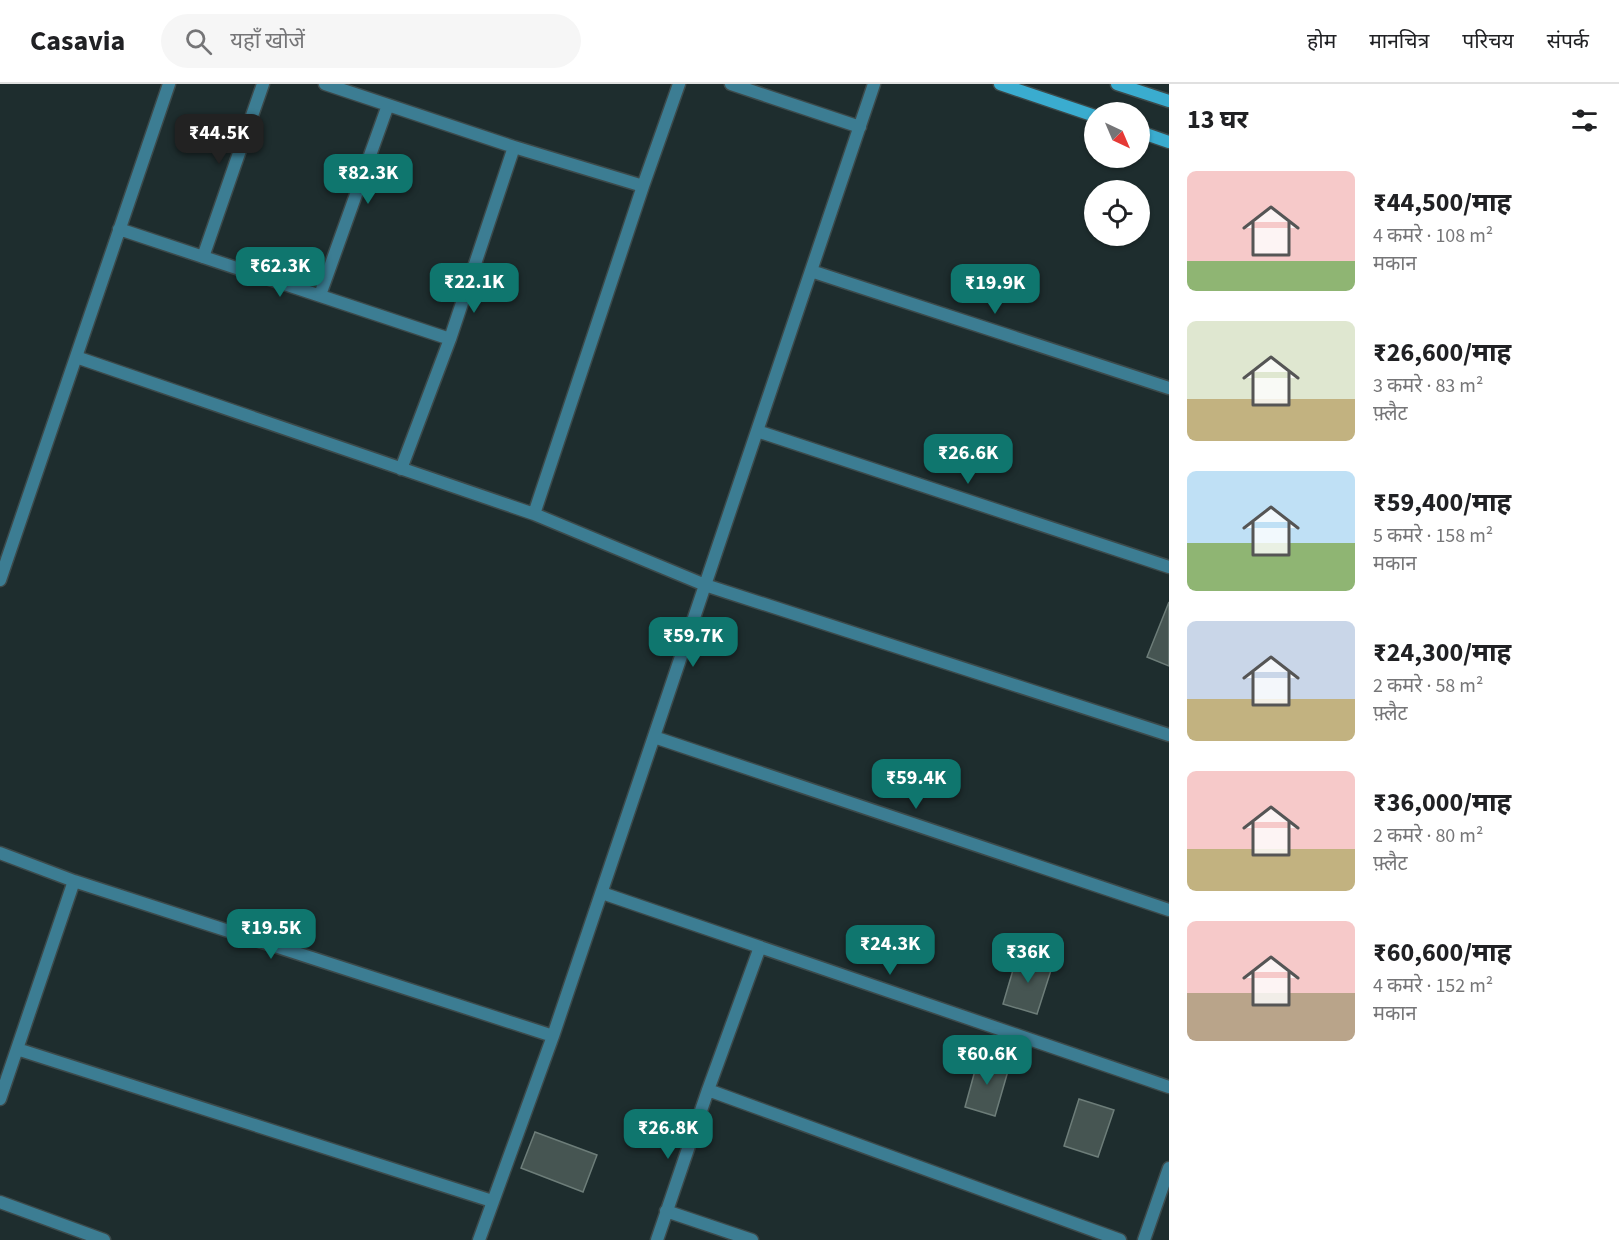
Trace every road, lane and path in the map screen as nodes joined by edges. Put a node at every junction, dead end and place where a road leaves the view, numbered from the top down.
1 (169, 84) edge
2 (263, 84) edge
3 (325, 84) edge
4 (679, 84) edge
5 (731, 84) edge
6 (874, 84) edge
7 (1000, 84) edge
8 (1117, 84) edge
9 (1169, 101) edge
10 (388, 105) junction
11 (1084, 112) edge
12 (860, 127) junction
13 (1150, 135) edge
14 (1169, 142) edge
15 (514, 147) junction
16 (643, 186) junction
17 (119, 229) junction
18 (203, 256) junction
19 (811, 271) junction
20 (320, 295) junction
21 (450, 339) junction
22 (76, 357) junction
23 (1169, 388) edge
24 (757, 431) junction
25 (400, 469) junction
26 (534, 514) junction
27 (1169, 567) edge
28 (0, 580) edge
29 (705, 585) junction
30 (1169, 735) edge
31 (654, 737) junction
32 (0, 853) edge
33 (74, 880) junction
34 (602, 893) junction
35 (1169, 910) edge
36 (760, 947) junction
37 (553, 1036) junction
38 (17, 1049) junction
39 (1169, 1087) edge
40 (708, 1090) junction
41 (0, 1099) edge
42 (1169, 1168) edge
43 (492, 1201) junction
44 (0, 1202) edge
45 (666, 1211) junction
46 (104, 1240) edge
47 (479, 1240) edge
48 (657, 1240) edge
49 (752, 1240) edge
50 (1120, 1240) edge
51 (1144, 1240) edge

1 - 17 street
2 - 18 street
3 - 10 street
4 - 16 street
5 - 12 street
6 - 12 street
7 - 11 street
8 - 9 street
10 - 15 street
10 - 20 street
12 - 19 street
13 - 14 street
15 - 16 street
15 - 21 street
16 - 26 street
17 - 18 street
17 - 22 street
18 - 20 street
19 - 23 street
19 - 24 street
20 - 21 street
21 - 25 street
22 - 25 street
22 - 28 street
24 - 27 street
24 - 29 street
25 - 26 street
26 - 29 street
29 - 30 street
29 - 31 street
31 - 34 street
31 - 35 street
32 - 33 street
33 - 37 street
33 - 38 street
34 - 36 street
34 - 37 street
36 - 39 street
36 - 40 street
37 - 43 street
38 - 41 street
38 - 43 street
40 - 45 street
40 - 50 street
42 - 51 street
43 - 47 street
44 - 46 street
45 - 48 street
45 - 49 street

